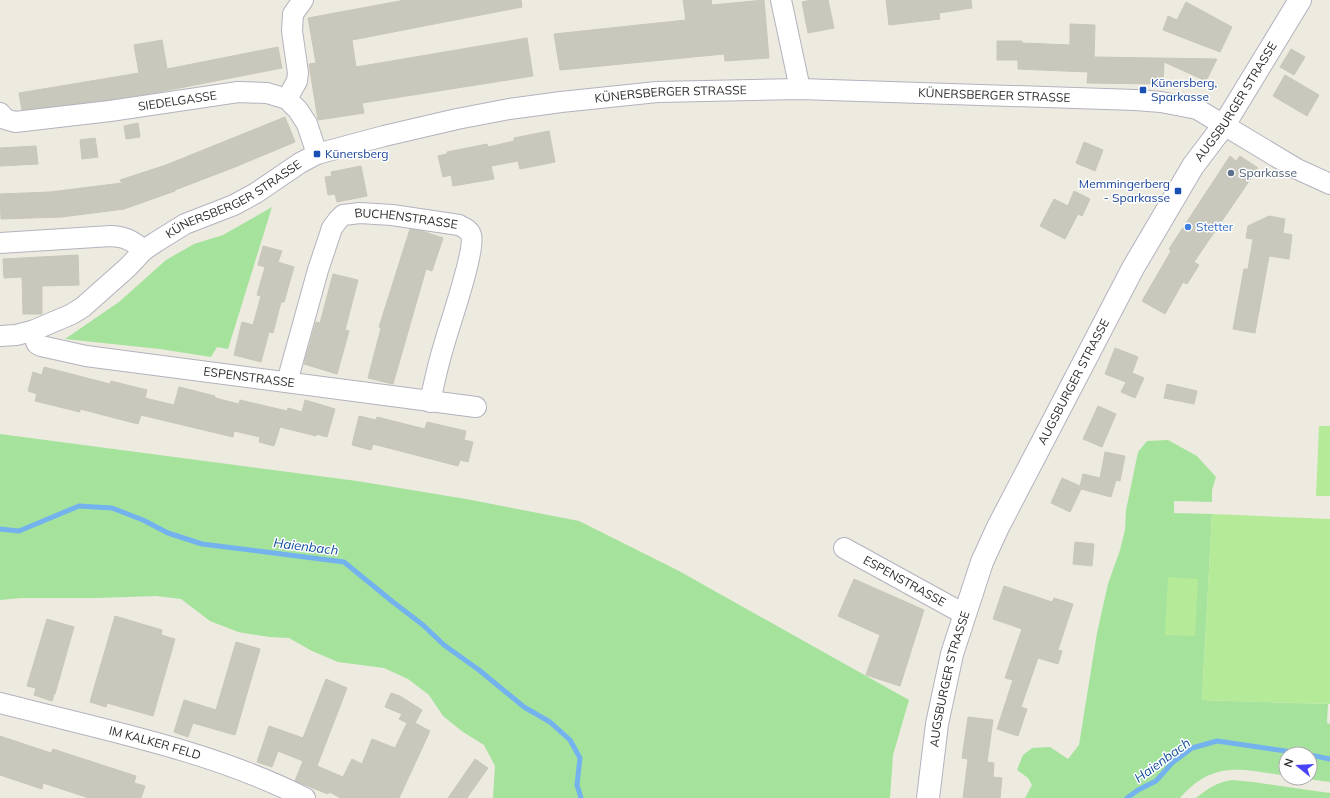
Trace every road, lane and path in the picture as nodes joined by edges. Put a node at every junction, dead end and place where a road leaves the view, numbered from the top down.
1 (303, 0) edge
2 (781, 0) edge
3 (1300, 0) edge
4 (800, 89) junction
5 (287, 99) junction
6 (2, 116) edge
7 (1224, 125) junction
8 (317, 154) junction
9 (1330, 184) edge
10 (0, 243) edge
11 (144, 250) junction
12 (32, 331) junction
13 (0, 336) edge
14 (287, 382) junction
15 (430, 402) junction
16 (476, 407) dead end
17 (844, 548) dead end
18 (964, 614) junction
19 (0, 703) edge
20 (305, 798) edge
21 (928, 798) edge

1 - 5 street
2 - 4 street
3 - 7 street, AUGSBURGER STRASSE
4 - 7 street, KÜNERSBERGER STRASSE
4 - 8 street, KÜNERSBERGER STRASSE
5 - 6 street, SIEDELGASSE
5 - 8 street
7 - 9 street, KÜNERSBERGER STRASSE
7 - 18 street, AUGSBURGER STRASSE
8 - 11 street, KÜNERSBERGER STRASSE
10 - 11 street
11 - 12 street, KÜNERSBERGER STRASSE
12 - 13 street, KÜNERSBERGER STRASSE
12 - 14 street, ESPENSTRASSE
14 - 15 street, ESPENSTRASSE
14 - 15 street, BUCHENSTRASSE
15 - 16 street, ESPENSTRASSE
17 - 18 street, ESPENSTRASSE
18 - 21 street, AUGSBURGER STRASSE
19 - 20 street, IM KALKER FELD

